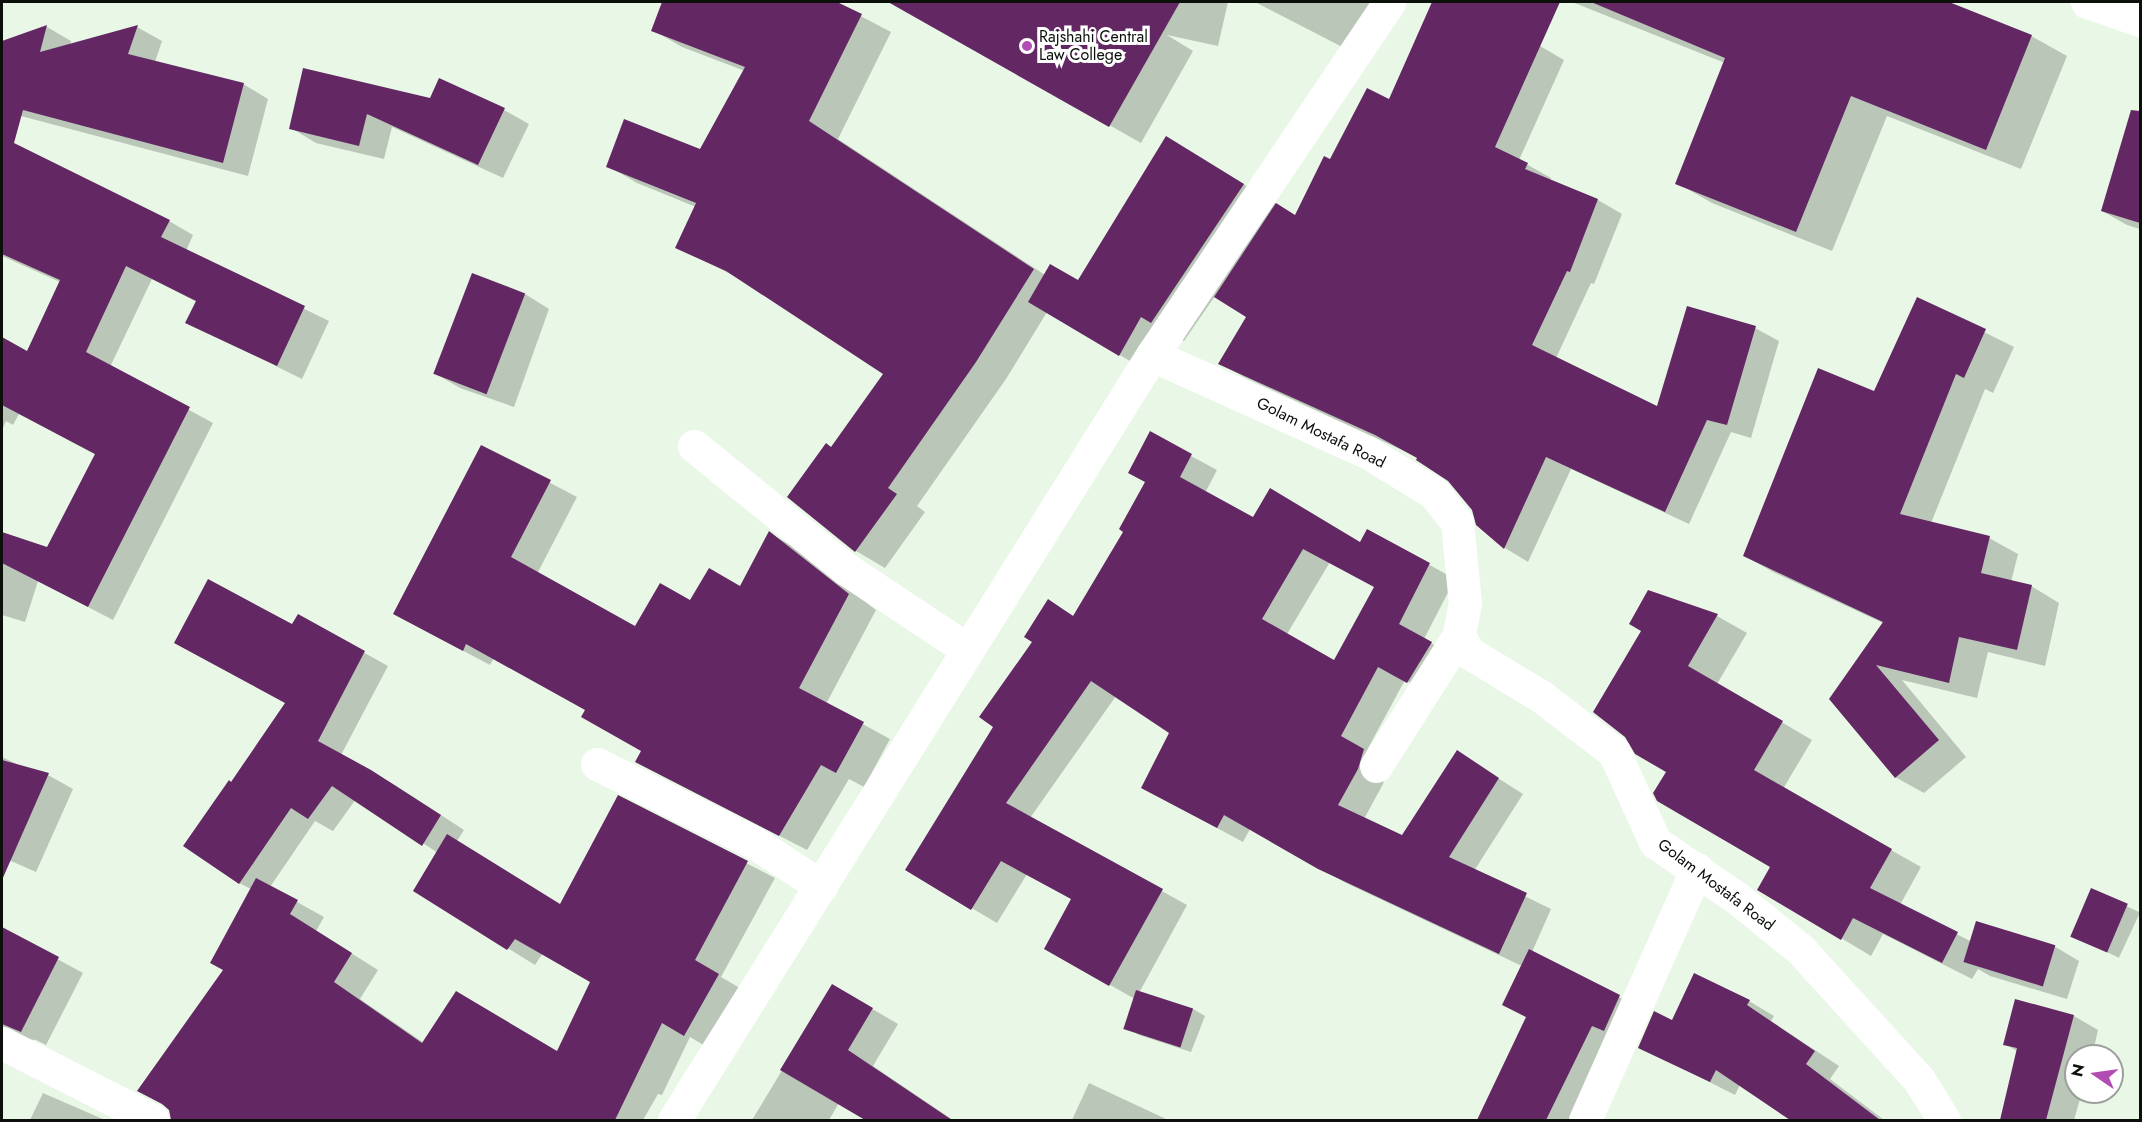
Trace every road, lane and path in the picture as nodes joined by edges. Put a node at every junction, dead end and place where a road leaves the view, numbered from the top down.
1 (1389, 2) edge
2 (2087, 2) edge
3 (2140, 20) edge
4 (1152, 355) junction
5 (694, 446) dead end
6 (1459, 635) junction
7 (968, 650) junction
8 (597, 764) dead end
9 (1376, 766) dead end
10 (1697, 869) junction
11 (821, 886) junction
12 (2, 1043) edge
13 (153, 1120) edge
14 (674, 1120) edge
15 (1585, 1120) edge
16 (1944, 1120) edge

1 - 4 street
2 - 3 street
4 - 6 street, Golam Mostafa Road
4 - 7 street
5 - 7 street
6 - 9 street
6 - 10 street, Golam Mostafa Road
7 - 11 street
8 - 11 street
10 - 15 street
10 - 16 street, Golam Mostafa Road
11 - 14 street
12 - 13 street

